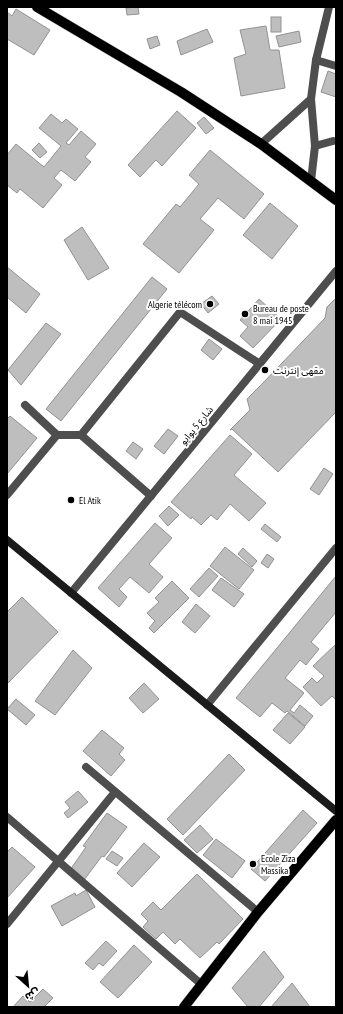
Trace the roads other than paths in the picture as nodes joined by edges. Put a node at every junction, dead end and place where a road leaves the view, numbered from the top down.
1 (38, 7) edge
2 (329, 7) edge
3 (316, 60) junction
4 (336, 66) edge
5 (311, 99) junction
6 (333, 141) dead end
7 (261, 144) junction
8 (315, 146) junction
9 (311, 181) junction
10 (336, 200) edge
11 (336, 271) edge
12 (260, 364) junction
13 (25, 405) dead end
14 (57, 434) junction
15 (81, 435) junction
16 (7, 495) edge
17 (151, 496) junction
18 (7, 540) edge
19 (336, 548) edge
20 (71, 593) junction
21 (207, 705) junction
22 (86, 767) dead end
23 (115, 792) junction
24 (336, 811) edge
25 (7, 817) edge
26 (336, 820) edge
27 (59, 862) junction
28 (258, 912) junction
29 (7, 924) edge
30 (202, 984) junction
31 (184, 1007) edge

1 - 7 main road
2 - 3 street
3 - 4 street
3 - 5 street
5 - 7 street
5 - 8 street
6 - 8 street
7 - 9 main road
8 - 9 street
9 - 10 main road
11 - 12 street, شارع 5 يوايو
12 - 15 street
12 - 17 street, شارع 5 يوايو
13 - 14 street
14 - 15 street
14 - 16 street
15 - 17 street
17 - 20 street, شارع 5 يوايو
18 - 20 main road
19 - 21 street
20 - 21 main road
21 - 24 main road
22 - 23 street
23 - 27 street
23 - 28 street
25 - 27 street
26 - 28 main road
27 - 29 street
27 - 30 street
28 - 30 main road
30 - 31 main road

